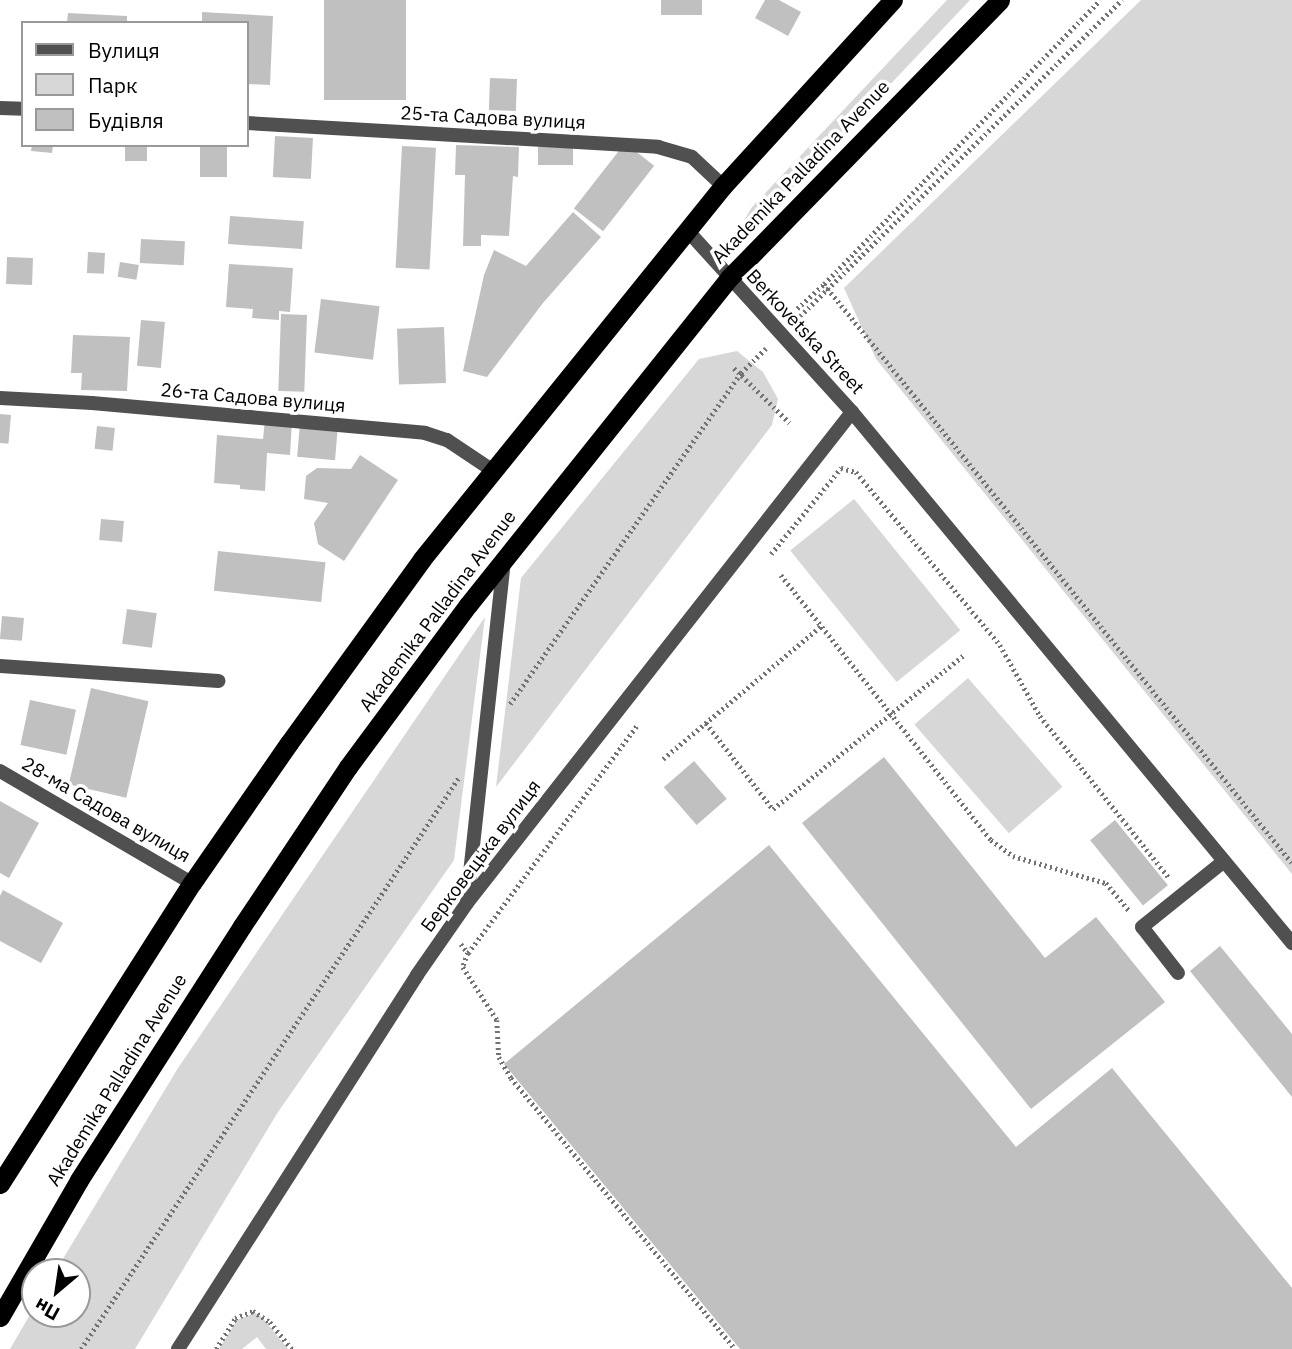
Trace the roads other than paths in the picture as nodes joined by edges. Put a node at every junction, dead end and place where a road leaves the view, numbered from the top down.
1 (893, 0) edge
2 (1000, 0) edge
3 (0, 108) edge
4 (21, 109) edge
5 (248, 122) edge
6 (723, 187) junction
7 (687, 230) junction
8 (729, 278) junction
9 (0, 398) edge
10 (852, 412) junction
11 (492, 470) junction
12 (505, 559) junction
13 (0, 666) edge
14 (218, 681) dead end
15 (0, 771) edge
16 (1224, 861) junction
17 (192, 883) junction
18 (467, 903) junction
19 (1292, 943) edge
20 (1178, 973) dead end
21 (0, 1184) edge
22 (0, 1317) edge
23 (178, 1349) edge

1 - 6 highway
2 - 8 highway, Akademika Palladina Avenue
3 - 4 street
5 - 6 street, 25-та Садова вулиця
6 - 7 highway
7 - 8 street, Berkovetska Street
7 - 11 highway
8 - 10 street, Berkovetska Street
8 - 12 highway, Akademika Palladina Avenue
9 - 11 street, 26-та Садова вулиця
10 - 16 street, Berkovetska Street
10 - 18 street, Берковецька вулиця
11 - 17 highway
12 - 18 street
12 - 22 highway, Akademika Palladina Avenue
13 - 14 street
15 - 17 street, 28-ма Садова вулиця
16 - 19 street, Berkovetska Street
16 - 20 street
17 - 21 highway
18 - 23 street, Берковецька вулиця

